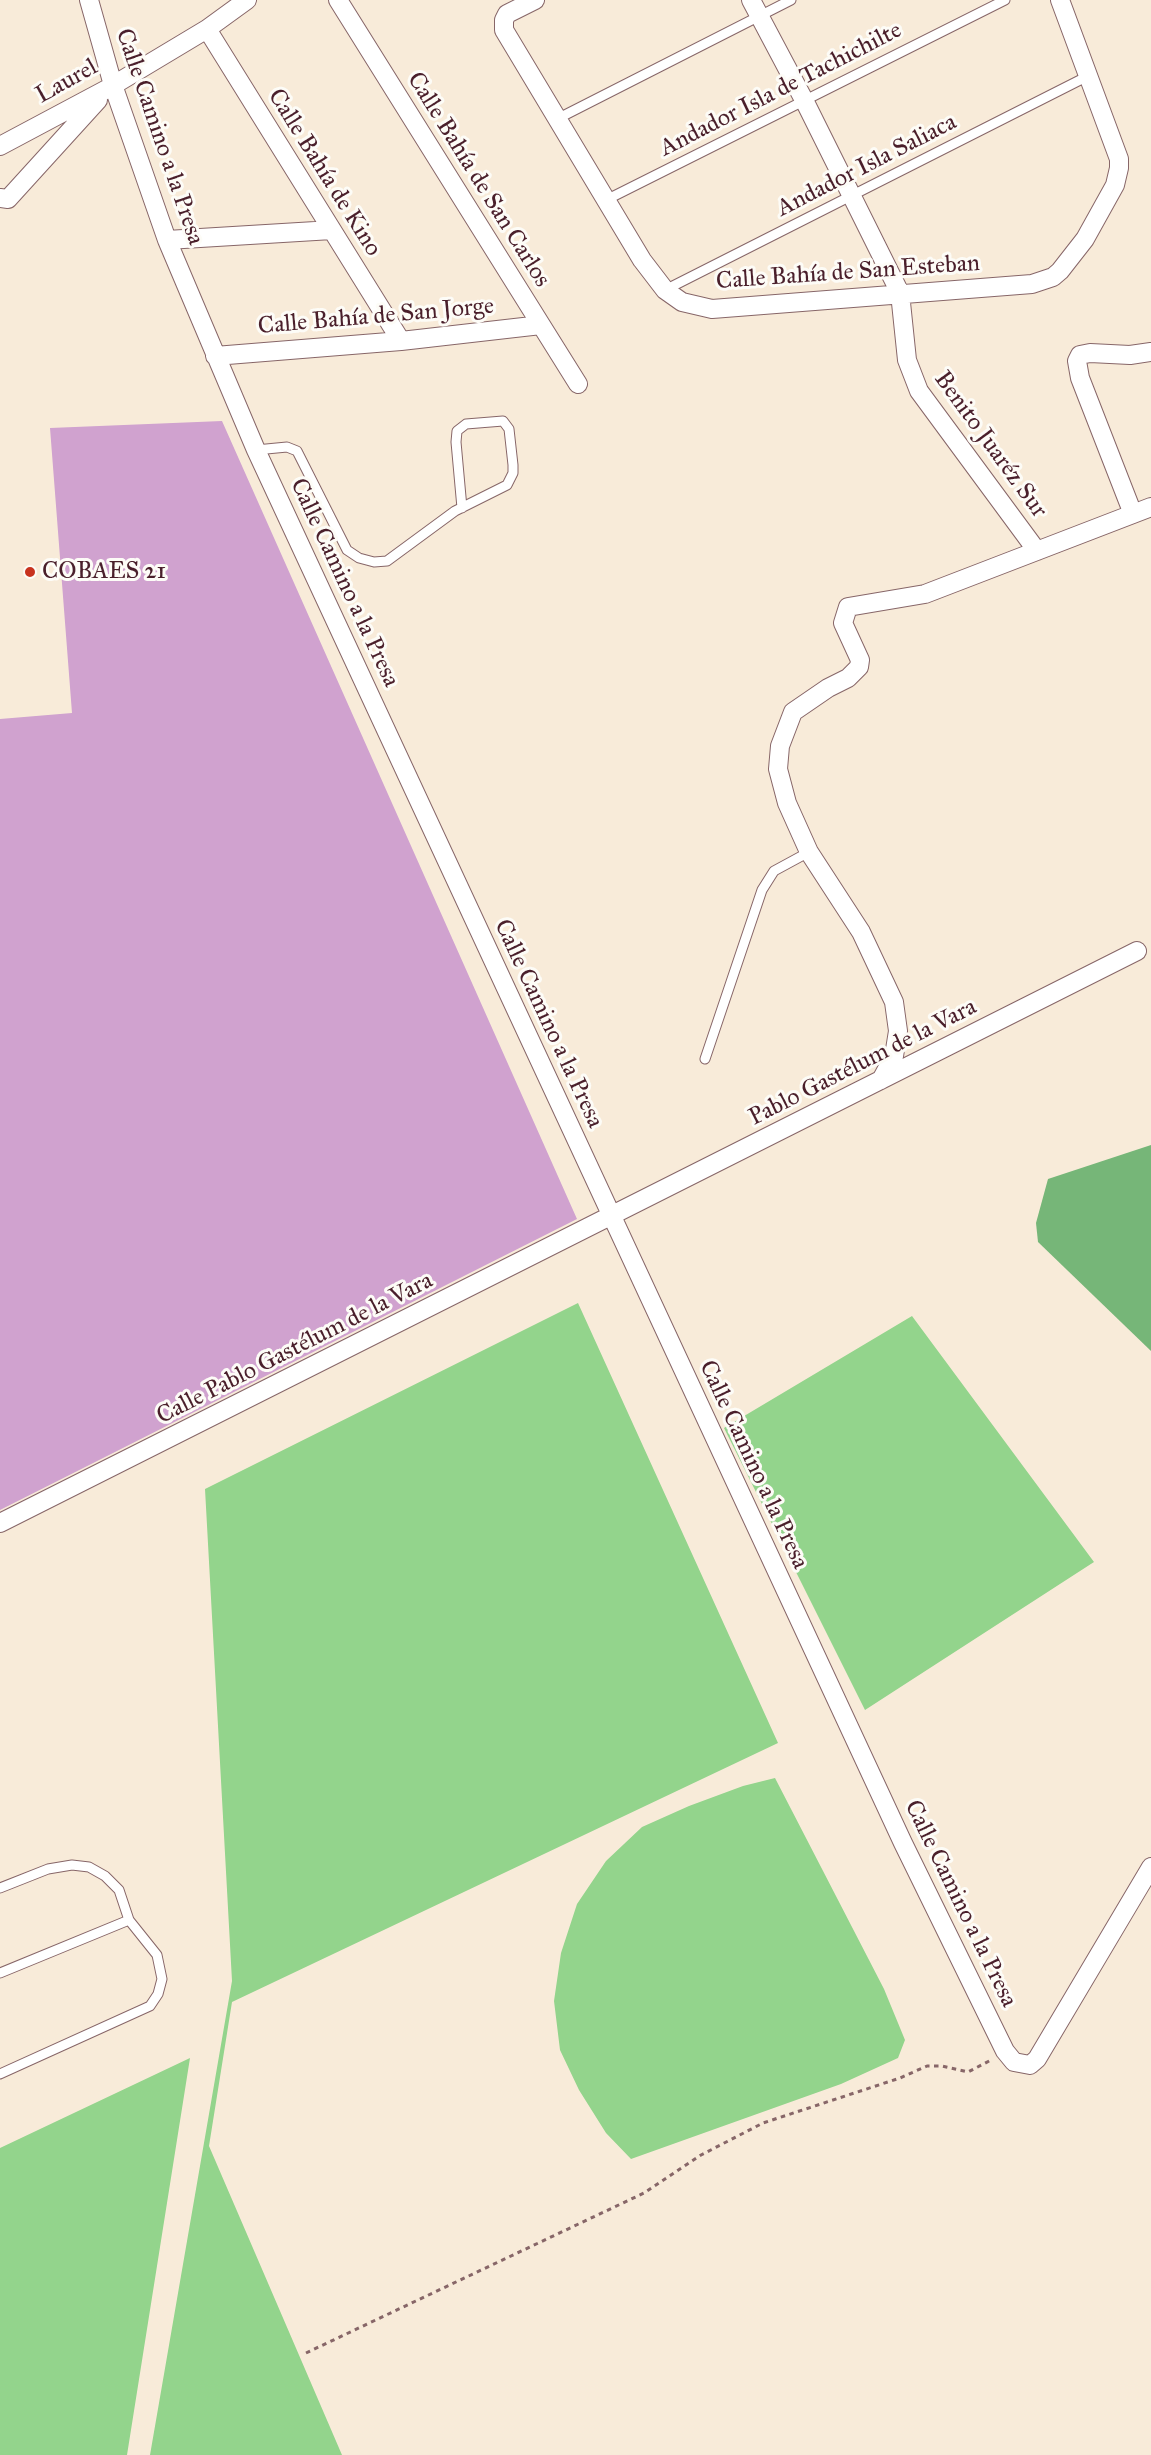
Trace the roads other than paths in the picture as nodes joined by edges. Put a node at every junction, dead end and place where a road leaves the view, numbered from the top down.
1 (88, 0) edge
2 (247, 0) edge
3 (339, 0) edge
4 (535, 0) edge
5 (791, 0) edge
6 (1005, 0) edge
7 (1060, 0) edge
8 (755, 8) edge
9 (207, 29) junction
10 (1088, 76) junction
11 (110, 87) junction
12 (804, 100) junction
13 (556, 118) junction
14 (0, 146) edge
15 (850, 196) junction
16 (0, 198) edge
17 (606, 200) junction
18 (332, 230) junction
19 (167, 240) junction
20 (665, 290) junction
21 (900, 293) junction
22 (541, 325) junction
23 (401, 342) junction
24 (1151, 352) edge
25 (215, 356) junction
26 (578, 384) dead end
27 (256, 450) junction
28 (462, 507) junction
29 (1151, 507) edge
30 (1133, 514) junction
31 (1037, 551) junction
32 (809, 852) junction
33 (1137, 951) dead end
34 (705, 1059) dead end
35 (880, 1082) junction
36 (611, 1218) junction
37 (0, 1523) edge
38 (1151, 1867) edge
39 (0, 1888) edge
40 (129, 1920) junction
41 (0, 1973) edge
42 (0, 2074) edge

1 - 11 street, Calle Camino a la Presa
2 - 9 street, Laurel
3 - 22 street, Calle Bahía de San Carlos
4 - 13 street, Calle Bahía de San Esteban
5 - 8 lane
6 - 12 lane, Andador Isla de Tachichilte
7 - 10 street, Calle Bahía de San Esteban
8 - 12 street
8 - 13 lane
9 - 11 street, Laurel
9 - 18 street, Calle Bahía de Kino
10 - 15 lane, Andador Isla Saliaca
10 - 21 street, Calle Bahía de San Esteban
11 - 14 street, Laurel
11 - 16 street
11 - 19 street, Calle Camino a la Presa
12 - 15 street
12 - 17 lane, Andador Isla de Tachichilte
13 - 17 street, Calle Bahía de San Esteban
15 - 20 lane, Andador Isla Saliaca
15 - 21 street
17 - 20 street, Calle Bahía de San Esteban
18 - 19 street
18 - 23 street, Calle Bahía de Kino
19 - 25 street, Calle Camino a la Presa
20 - 21 street, Calle Bahía de San Esteban
21 - 31 street, Benito Juaréz Sur
22 - 23 street, Calle Bahía de San Jorge
22 - 26 street, Calle Bahía de San Carlos
23 - 25 street, Calle Bahía de San Jorge
24 - 30 street
25 - 27 street, Calle Camino a la Presa
27 - 28 lane
27 - 36 street, Calle Camino a la Presa
28 - 28 lane
29 - 30 street
30 - 31 street
31 - 32 street
32 - 34 lane
32 - 35 street
33 - 35 street, Pablo Gastélum de la Vara
35 - 36 street, Pablo Gastélum de la Vara
36 - 37 street, Calle Pablo Gastélum de la Vara
36 - 38 street, Calle Camino a la Presa
39 - 40 lane
40 - 41 lane
40 - 42 lane

